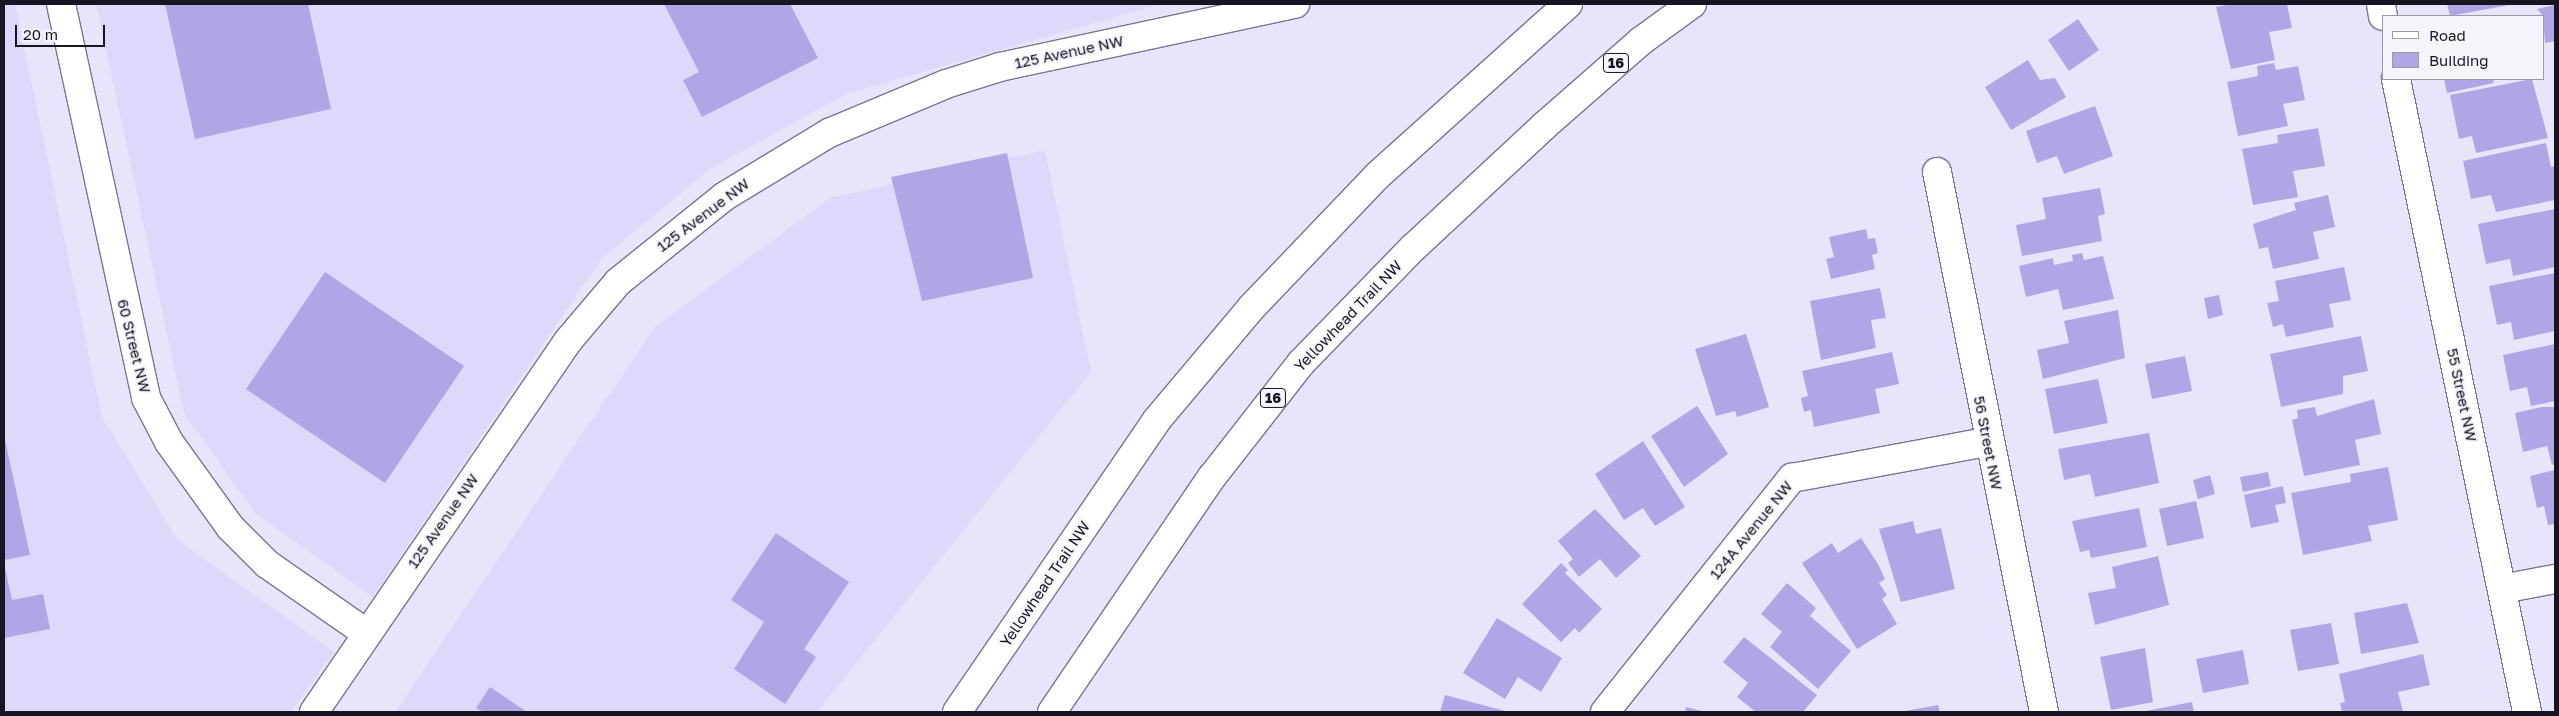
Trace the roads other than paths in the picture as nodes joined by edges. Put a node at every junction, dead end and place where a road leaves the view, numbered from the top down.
1 (61, 4) edge
2 (1294, 4) edge
3 (1568, 4) edge
4 (1692, 4) edge
5 (2396, 80) edge
6 (1936, 172) dead end
7 (1987, 442) junction
8 (2555, 578) edge
9 (2502, 589) junction
10 (365, 632) junction
11 (314, 712) edge
12 (957, 712) edge
13 (1052, 712) edge
14 (1605, 712) edge
15 (2044, 712) edge
16 (2527, 712) edge

1 - 10 main road, 60 Street NW
2 - 10 main road, 125 Avenue NW
3 - 12 main road, Yellowhead Trail NW
4 - 13 main road, Yellowhead Trail NW / 16
5 - 9 main road, 55 Street NW
6 - 7 main road, 56 Street NW
7 - 14 main road, 124A Avenue NW
7 - 15 main road, 56 Street NW
8 - 9 main road
9 - 16 main road, 55 Street NW
10 - 11 main road, 125 Avenue NW

